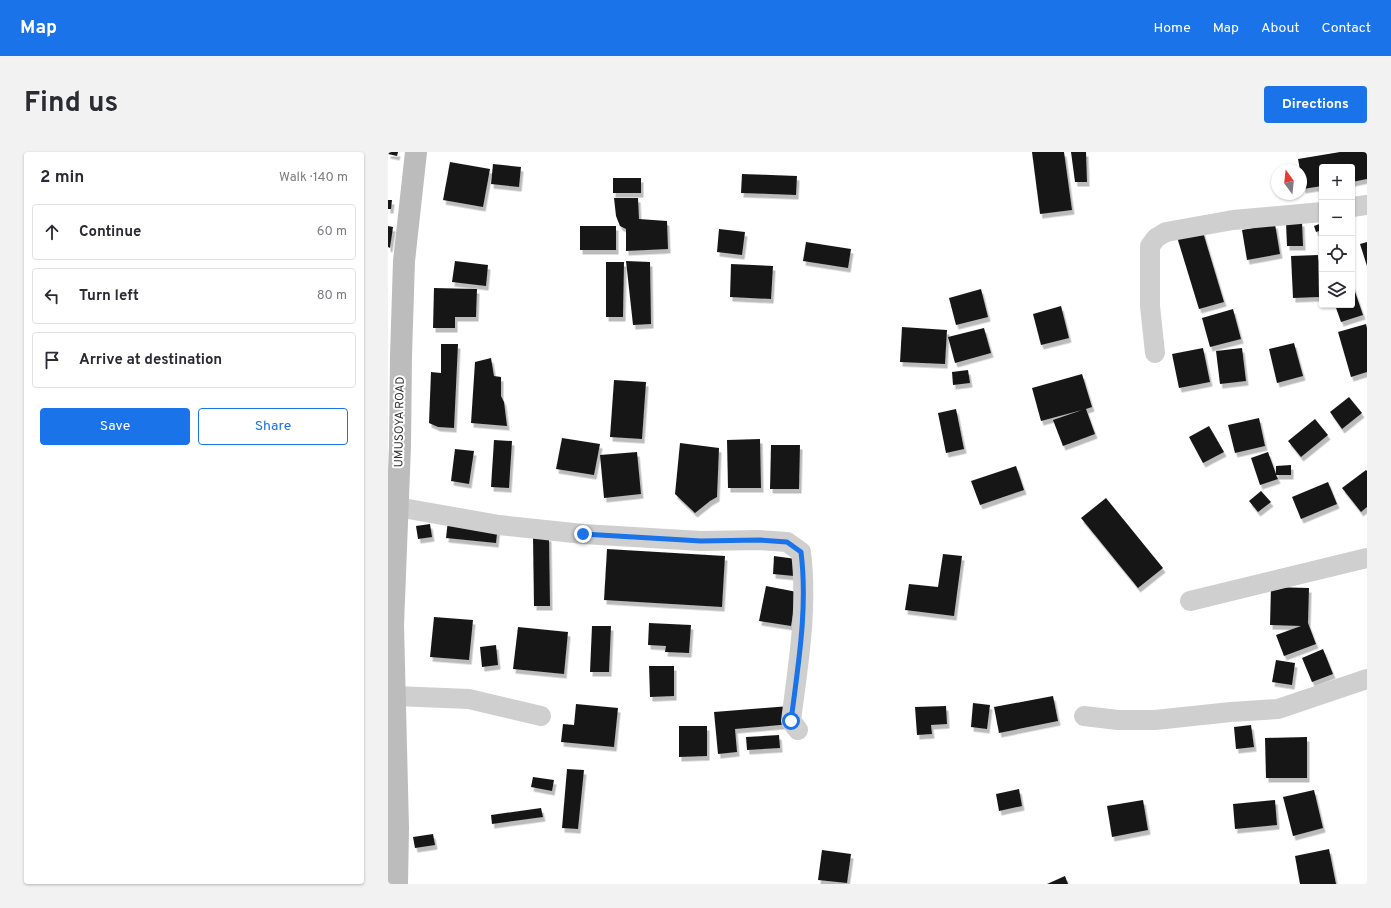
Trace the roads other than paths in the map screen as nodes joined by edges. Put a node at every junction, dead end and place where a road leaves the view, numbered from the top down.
1 (416, 152) edge
2 (1367, 205) edge
3 (1355, 207) edge
4 (1319, 212) edge
5 (1155, 353) dead end
6 (397, 507) junction
7 (1367, 558) edge
8 (1190, 601) dead end
9 (1367, 679) edge
10 (395, 696) junction
11 (541, 716) dead end
12 (1084, 716) dead end
13 (798, 730) dead end
14 (397, 884) edge

1 - 6 main road, UMUSOYA ROAD
2 - 3 street
4 - 5 street
6 - 10 main road, UMUSOYA ROAD
6 - 13 street
7 - 8 street
9 - 12 street
10 - 11 street
10 - 14 main road, UMUSOYA ROAD

